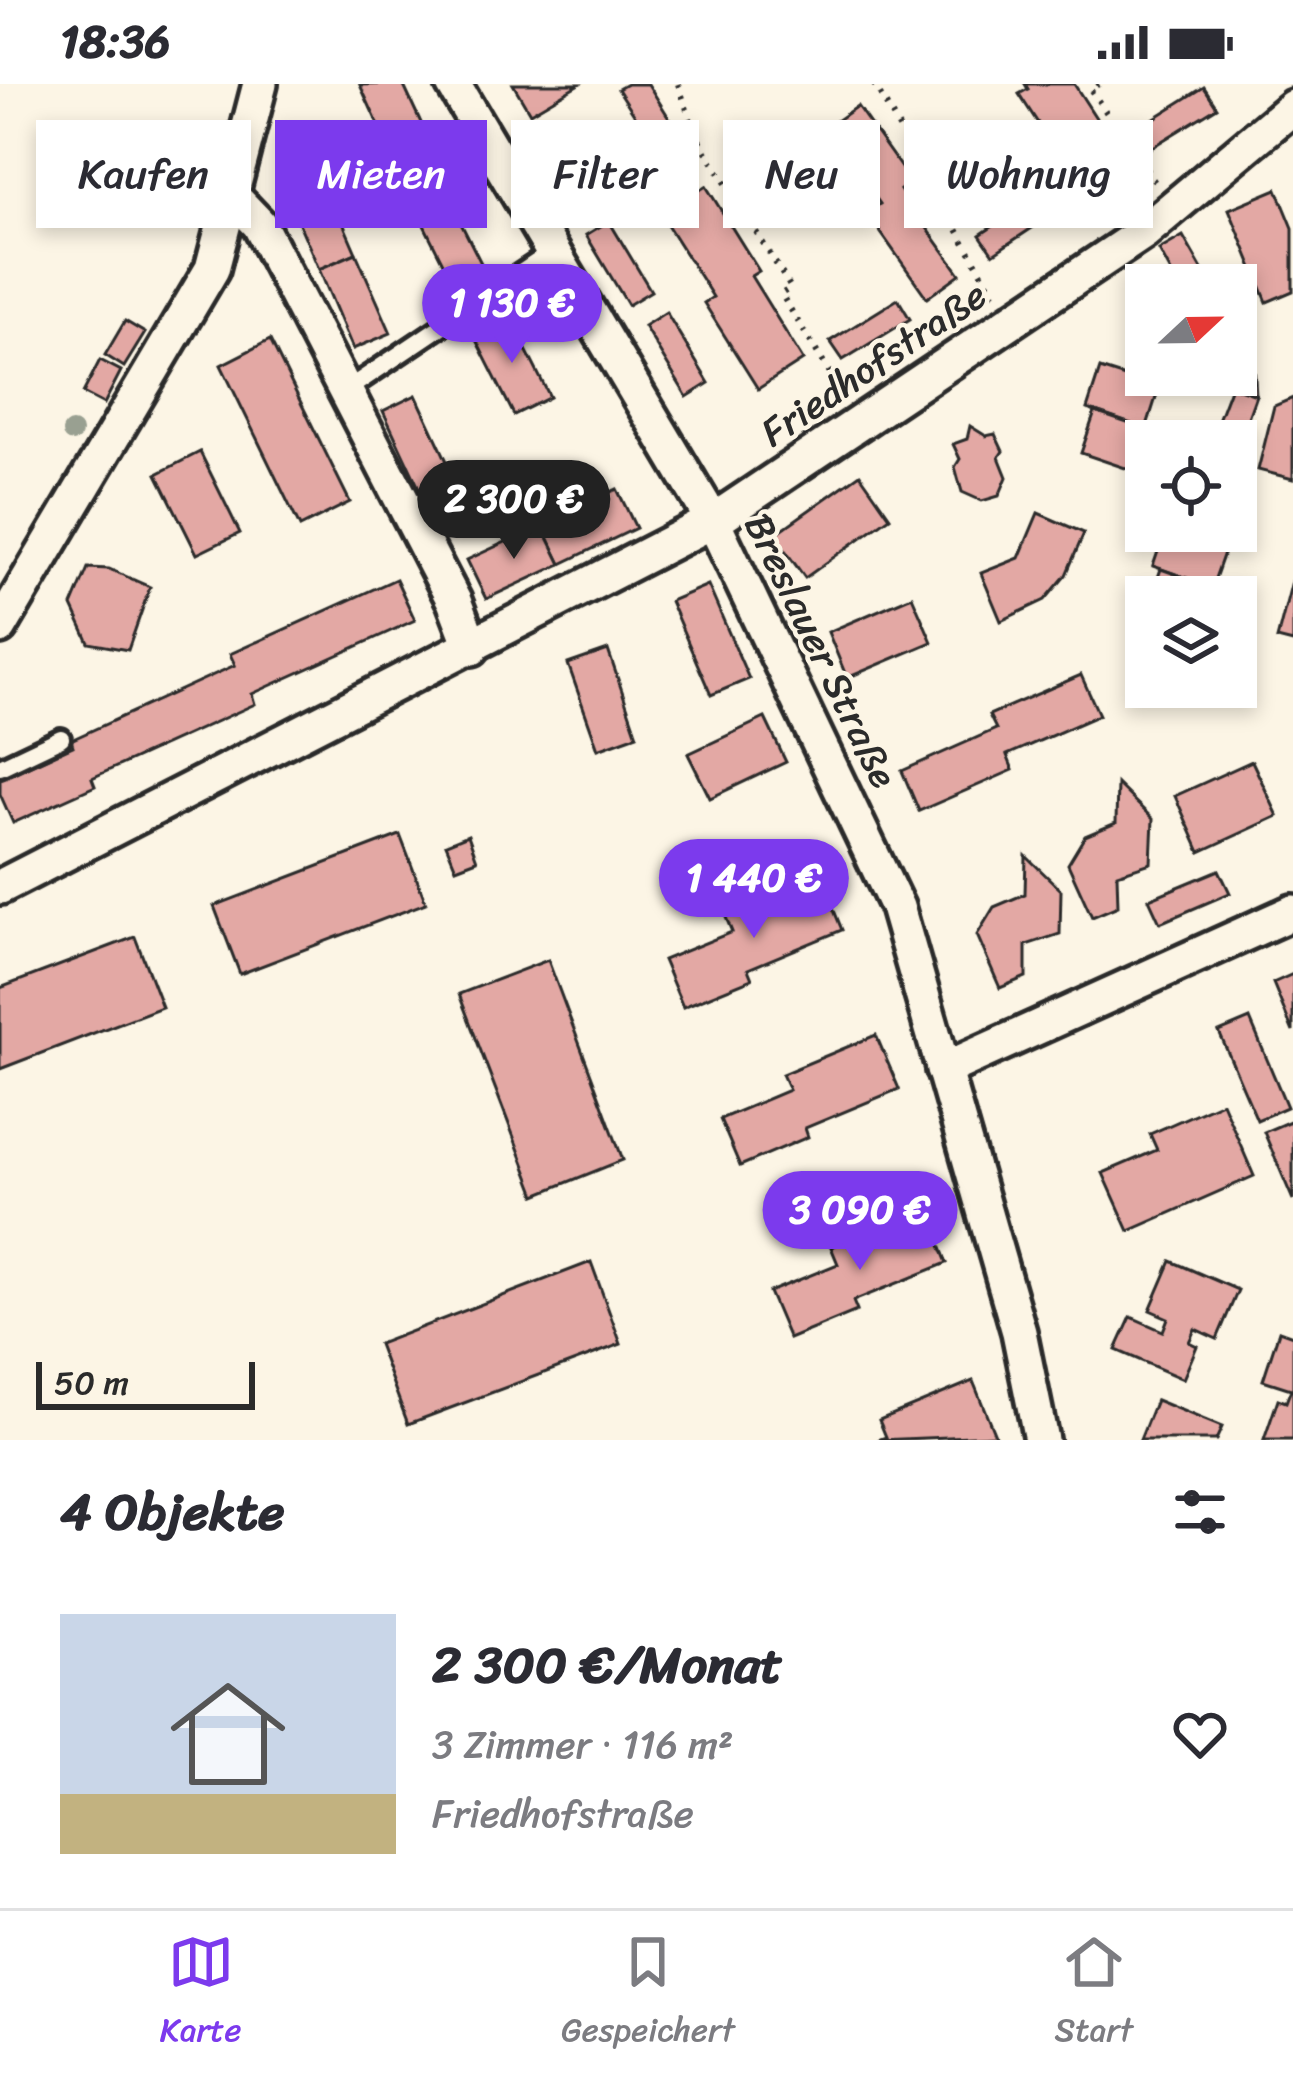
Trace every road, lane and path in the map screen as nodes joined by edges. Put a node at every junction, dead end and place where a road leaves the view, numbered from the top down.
1 (260, 84) edge
2 (453, 84) edge
3 (678, 84) edge
4 (874, 84) edge
5 (1099, 84) edge
6 (1293, 107) edge
7 (251, 120) edge
8 (1173, 207) junction
9 (251, 216) edge
10 (223, 228) edge
11 (549, 254) junction
12 (1010, 322) junction
13 (345, 391) junction
14 (860, 422) junction
15 (712, 521) junction
16 (0, 627) edge
17 (472, 648) junction
18 (61, 738) dead end
19 (0, 767) edge
20 (0, 887) edge
21 (1293, 912) edge
22 (944, 1070) junction
23 (1041, 1440) edge

1 - 7 street
2 - 11 street, Breslauer Straße
3 - 14 path
4 - 12 path
5 - 8 path
6 - 8 street, Friedhofstraße
8 - 12 street, Friedhofstraße
9 - 13 street
10 - 16 street
11 - 13 lane
11 - 15 street, Breslauer Straße
12 - 14 street, Friedhofstraße
13 - 17 street
14 - 15 street, Friedhofstraße
15 - 17 street, Friedhofstraße
15 - 22 street, Breslauer Straße
17 - 20 street, Friedhofstraße
18 - 19 lane
21 - 22 street
22 - 23 street, Breslauer Straße

